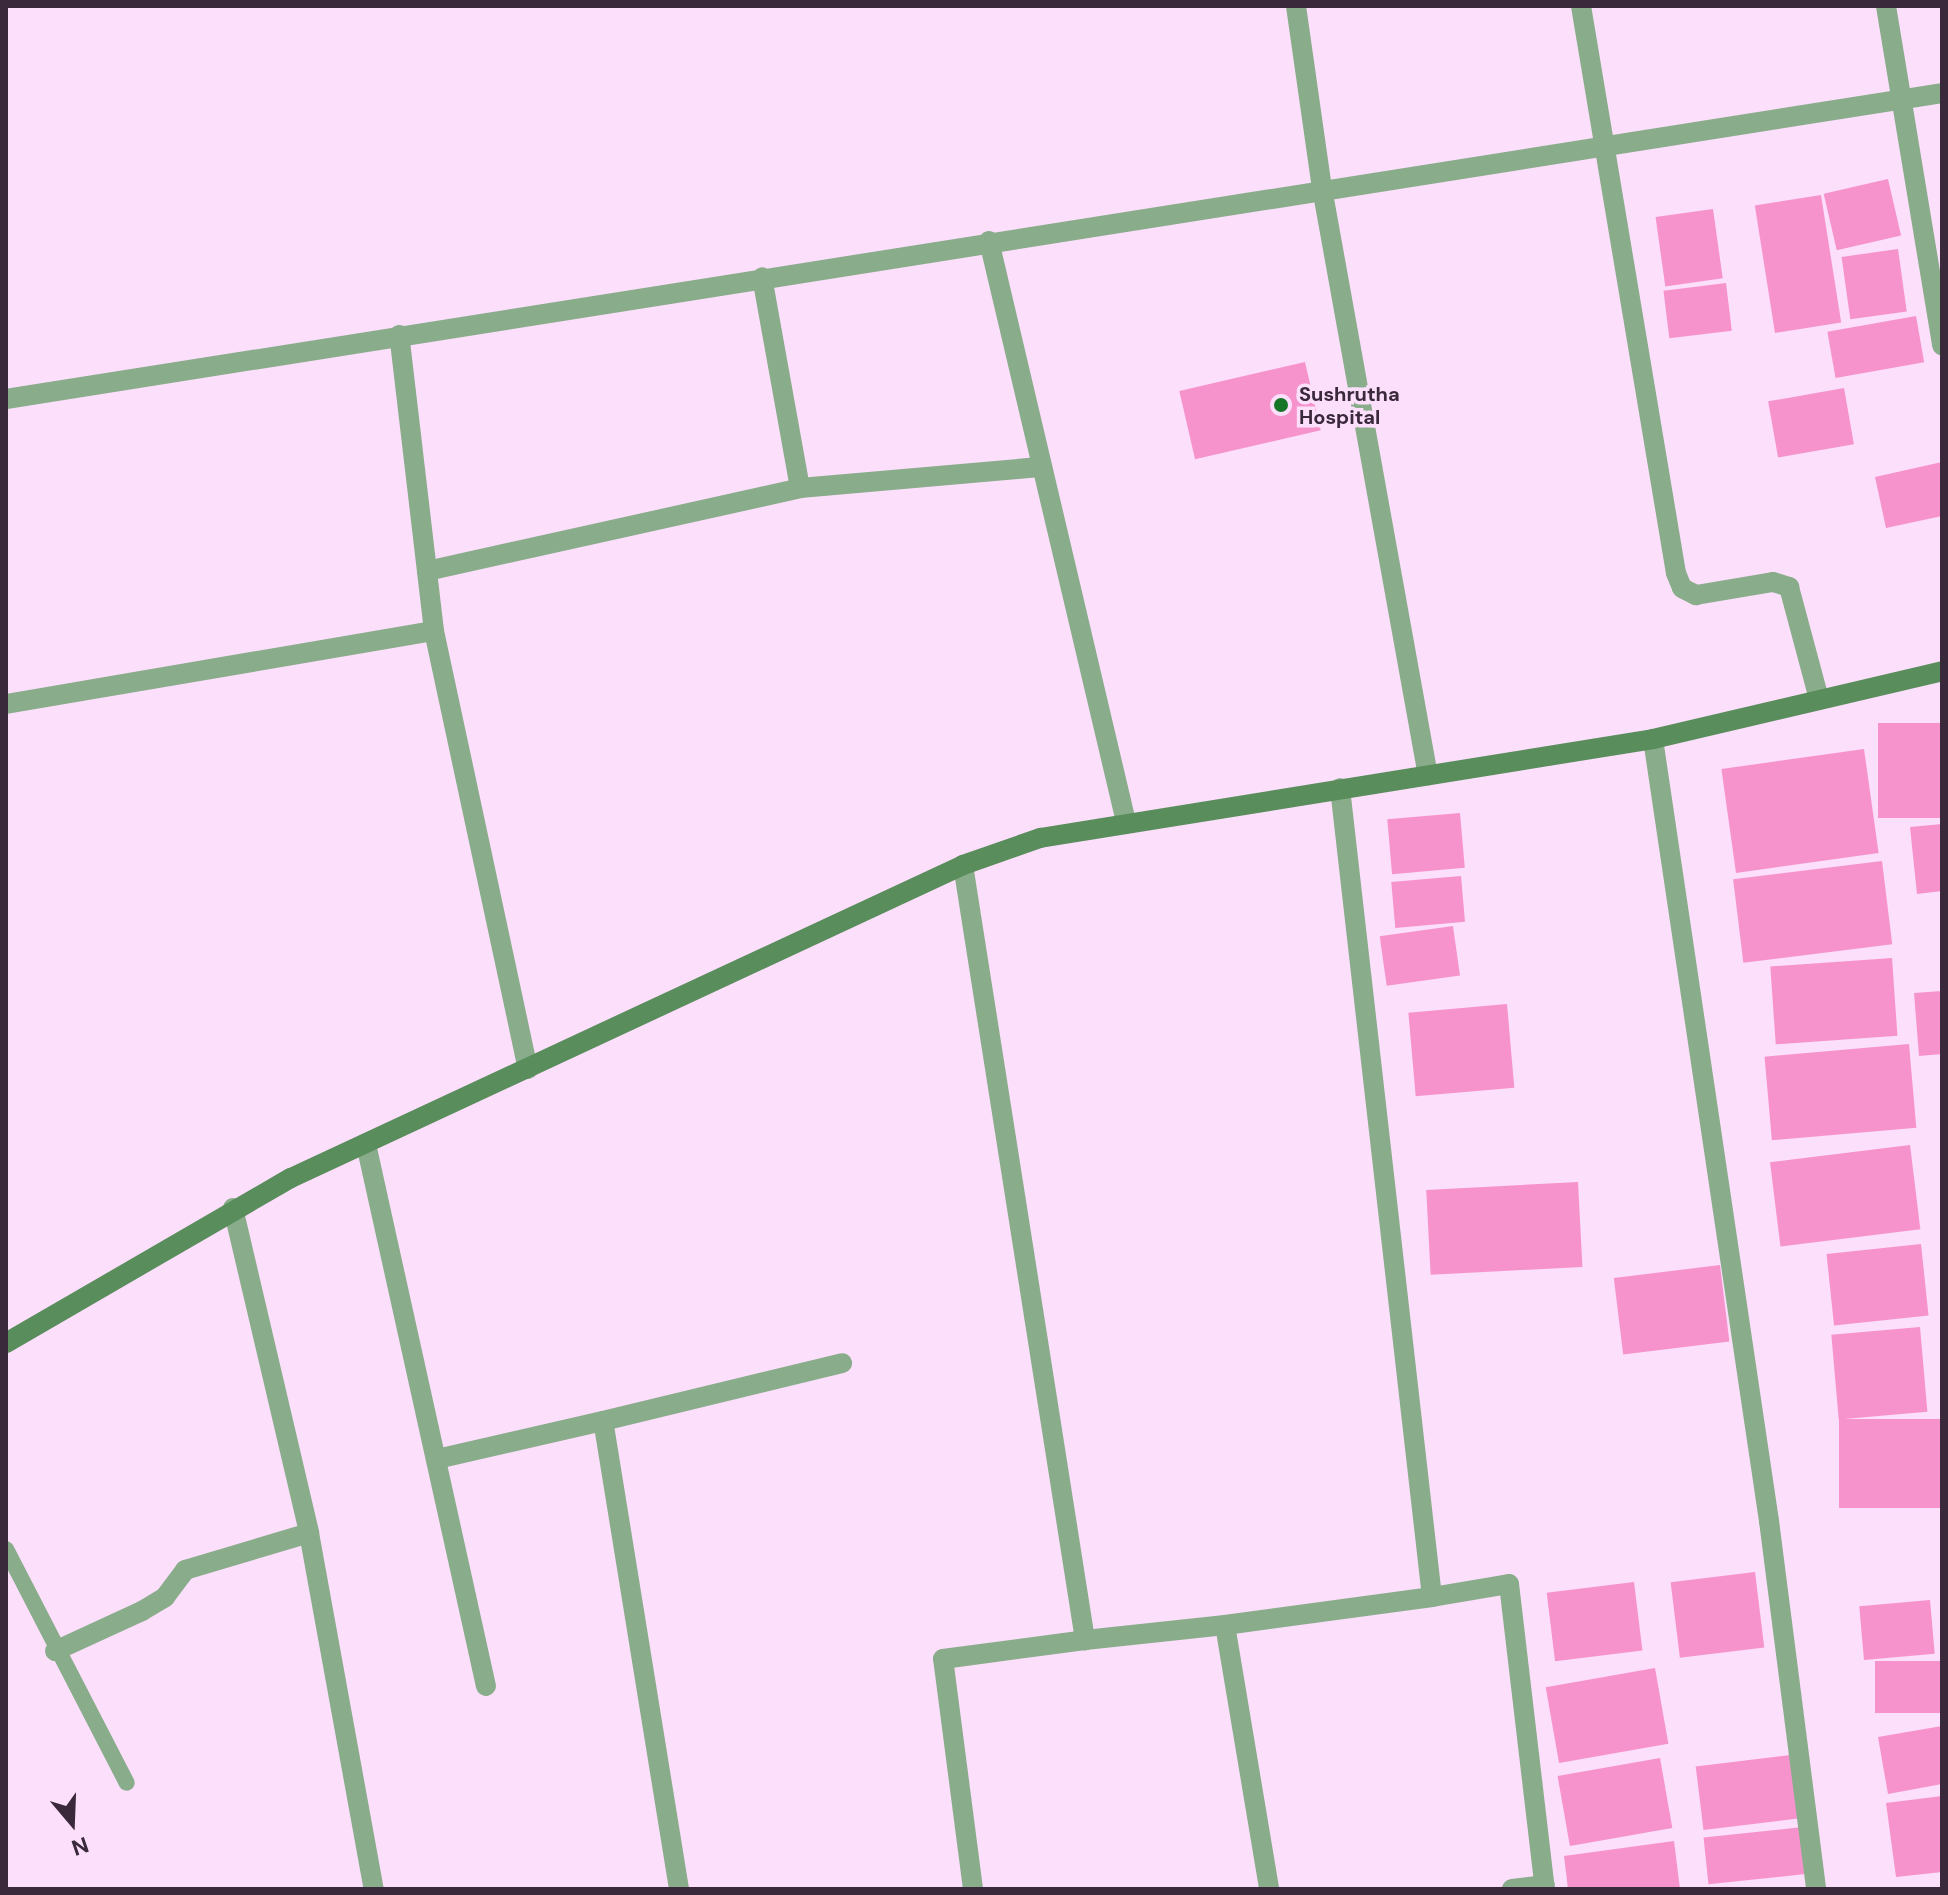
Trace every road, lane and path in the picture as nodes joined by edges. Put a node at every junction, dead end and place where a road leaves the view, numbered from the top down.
1 (1296, 6) edge
2 (1581, 6) edge
3 (1886, 6) edge
4 (1942, 93) edge
5 (1902, 98) junction
6 (1603, 143) junction
7 (1322, 188) junction
8 (989, 241) junction
9 (762, 277) junction
10 (399, 335) junction
11 (1942, 345) edge
12 (6, 399) edge
13 (1042, 467) junction
14 (800, 488) junction
15 (427, 571) junction
16 (434, 631) junction
17 (1942, 671) edge
18 (1819, 699) junction
19 (6, 704) edge
20 (1653, 739) junction
21 (1428, 776) junction
22 (1340, 788) junction
23 (1126, 822) junction
24 (963, 865) junction
25 (528, 1069) junction
26 (366, 1144) junction
27 (233, 1208) junction
28 (6, 1343) edge
29 (842, 1363) dead end
30 (603, 1421) junction
31 (437, 1459) junction
32 (309, 1533) junction
33 (6, 1549) edge
34 (1432, 1597) junction
35 (1225, 1625) junction
36 (1085, 1640) junction
37 (55, 1651) junction
38 (486, 1686) dead end
39 (127, 1783) dead end
40 (1545, 1887) edge
41 (374, 1889) edge
42 (679, 1889) edge
43 (973, 1889) edge
44 (1269, 1889) edge
45 (1512, 1889) edge
46 (1816, 1889) edge

1 - 7 street
2 - 6 street
3 - 5 street
4 - 5 street
5 - 6 street
5 - 11 street
6 - 7 street
6 - 18 street
7 - 8 street
7 - 21 street
8 - 9 street
8 - 13 street
9 - 10 street
9 - 14 street
10 - 12 street
10 - 15 street
13 - 14 street
13 - 23 street
14 - 15 street
15 - 16 street
16 - 19 street
16 - 25 street
17 - 18 main road
18 - 20 main road
20 - 21 main road
20 - 46 street
21 - 22 main road
22 - 23 main road
22 - 34 street
23 - 24 main road
24 - 25 main road
24 - 36 street
25 - 26 main road
26 - 27 main road
26 - 31 street
27 - 28 main road
27 - 32 street
29 - 30 street
30 - 31 street
30 - 42 street
31 - 38 street
32 - 37 street
32 - 41 street
33 - 37 lane
34 - 35 street
34 - 40 street
35 - 36 street
35 - 44 street
36 - 43 street
37 - 39 lane
40 - 45 street

